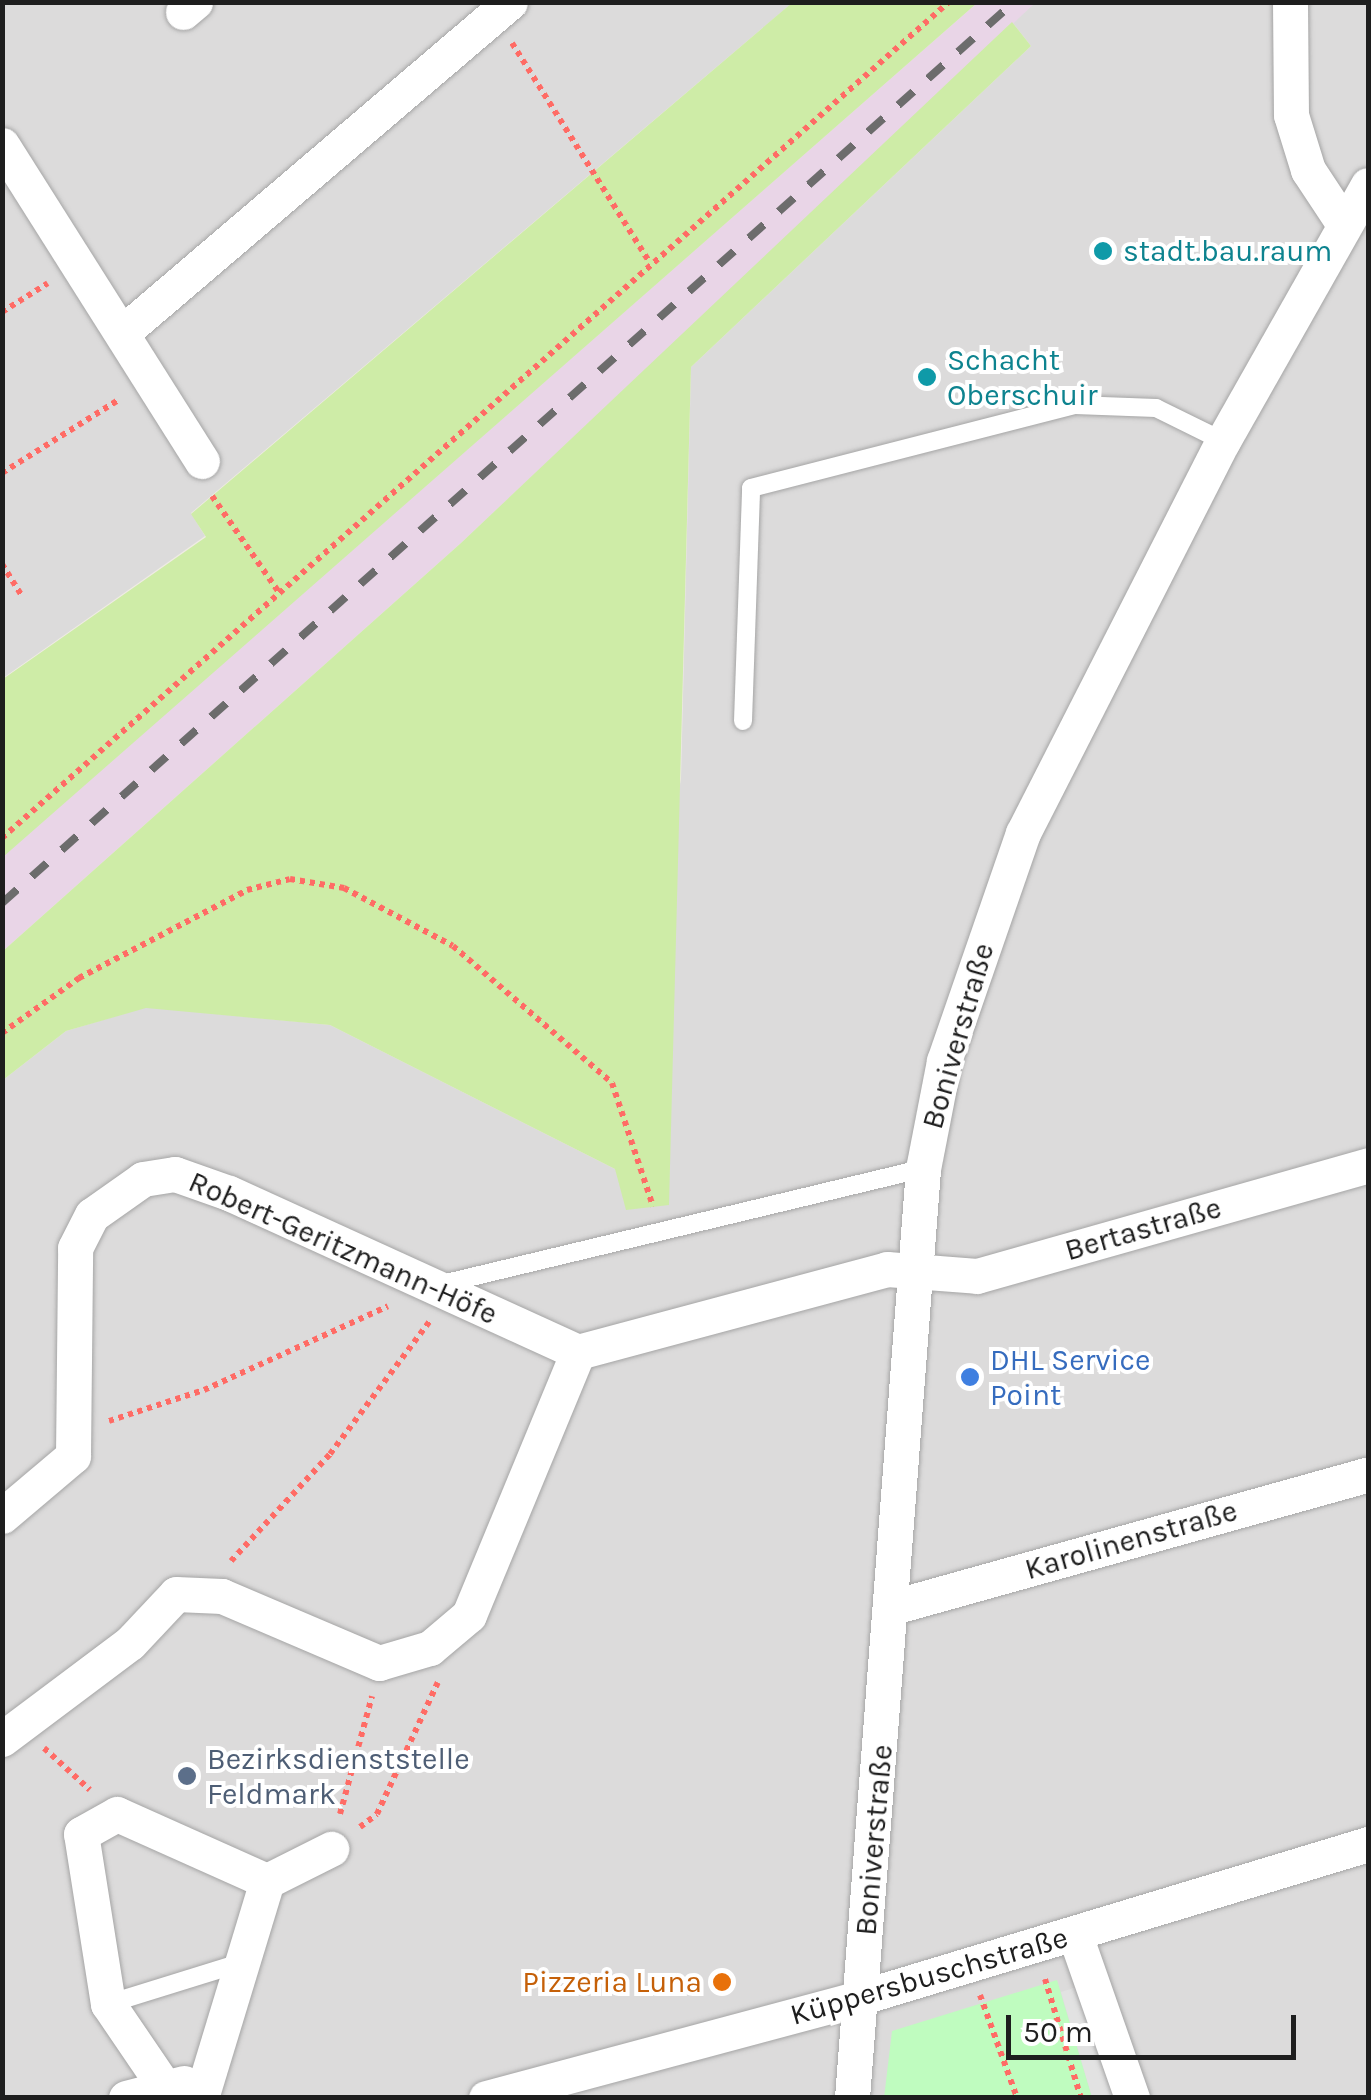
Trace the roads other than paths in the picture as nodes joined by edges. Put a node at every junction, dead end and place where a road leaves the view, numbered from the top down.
1 (1290, 2) edge
2 (508, 3) edge
3 (2, 144) edge
4 (1368, 185) edge
5 (1343, 223) junction
6 (122, 333) junction
7 (1223, 441) junction
8 (202, 462) road end
9 (743, 721) dead end
10 (1368, 1164) edge
11 (923, 1169) junction
12 (915, 1269) junction
13 (439, 1291) junction
14 (578, 1352) junction
15 (1368, 1474) edge
16 (2, 1516) edge
17 (893, 1607) junction
18 (13, 1734) edge
19 (1368, 1844) edge
20 (331, 1849) road end
21 (267, 1881) junction
22 (1075, 1935) junction
23 (240, 1962) junction
24 (862, 1997) junction
25 (108, 2004) junction
26 (204, 2088) edge
27 (168, 2092) edge
28 (126, 2098) edge
29 (486, 2098) edge
30 (852, 2098) edge
31 (1132, 2098) edge

1 - 5 street
2 - 6 street
3 - 6 street
4 - 5 street, Boniverstraße
5 - 7 street, Boniverstraße
6 - 8 street
7 - 9 lane
7 - 11 street, Boniverstraße
10 - 12 street, Bertastraße
11 - 12 street, Boniverstraße
11 - 13 lane
12 - 14 street
12 - 17 street, Boniverstraße
13 - 14 street, Robert-Geritzmann-Höfe
13 - 16 street, Robert-Geritzmann-Höfe
14 - 18 street
15 - 17 street, Karolinenstraße
17 - 24 street, Boniverstraße
19 - 22 street, Küppersbuschstraße
20 - 21 street
21 - 23 street
21 - 25 street
22 - 24 street, Küppersbuschstraße
22 - 31 street
23 - 25 lane
23 - 26 street
24 - 29 street, Küppersbuschstraße
24 - 30 street, Boniverstraße
25 - 27 street
26 - 27 street
27 - 28 street

